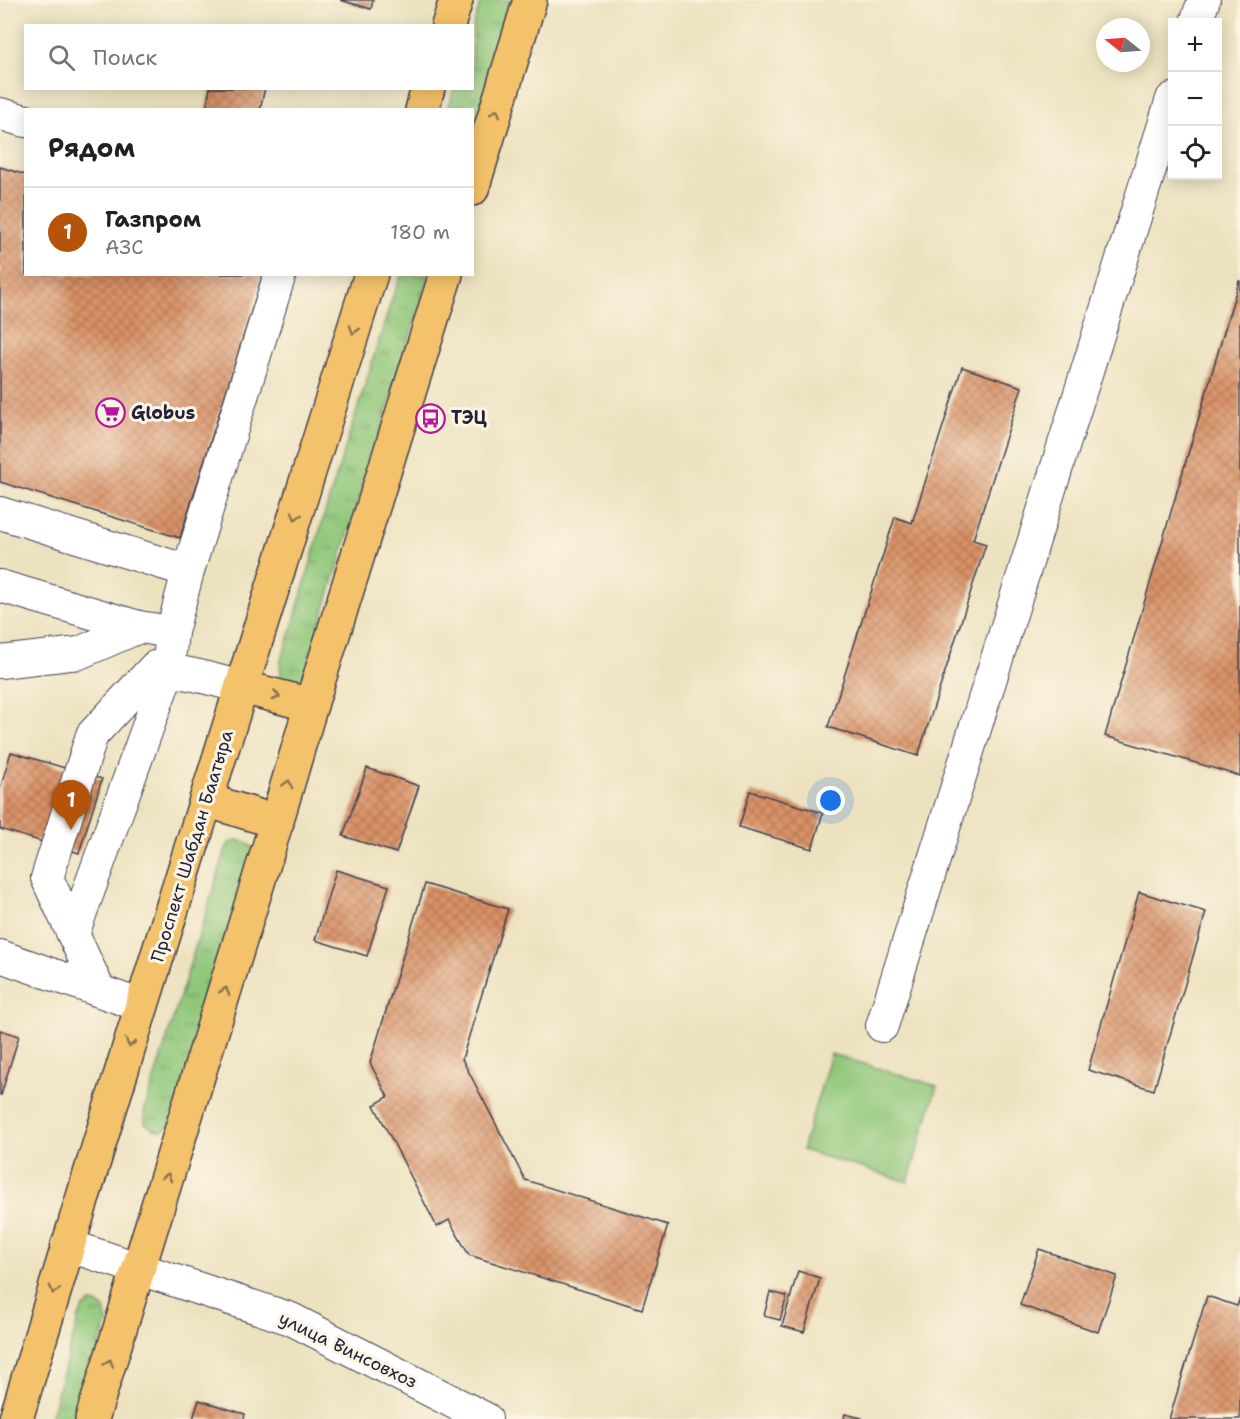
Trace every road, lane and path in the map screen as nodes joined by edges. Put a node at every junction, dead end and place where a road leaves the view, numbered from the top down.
1 (456, 0) edge
2 (530, 0) edge
3 (1203, 0) edge
4 (1197, 18) edge
5 (449, 24) edge
6 (427, 90) edge
7 (423, 108) edge
8 (0, 114) edge
9 (1168, 115) edge
10 (24, 120) edge
11 (474, 182) edge
12 (279, 276) edge
13 (370, 276) edge
14 (445, 276) edge
15 (0, 513) edge
16 (188, 571) junction
17 (0, 586) edge
18 (139, 627) junction
19 (172, 632) junction
20 (0, 662) edge
21 (168, 670) junction
22 (242, 687) junction
23 (311, 705) junction
24 (206, 800) junction
25 (276, 822) junction
26 (73, 934) junction
27 (0, 956) edge
28 (99, 990) junction
29 (142, 1006) junction
30 (882, 1026) dead end
31 (68, 1245) junction
32 (138, 1268) junction
33 (16, 1419) edge
34 (92, 1419) edge
35 (486, 1419) edge

1 - 5 main road
11 -> 2 main road
3 - 4 street
6 - 7 main road
8 - 10 street
9 - 30 street
12 - 16 street
13 -> 22 main road, Проспект Шабдан Баатыра
14 - 23 main road
15 - 16 street
16 - 19 street
17 - 18 street
18 - 19 street
18 - 20 street
19 - 21 street
21 - 22 street
21 - 26 street
21 - 26 street
22 -> 23 main road
22 - 24 main road, Проспект Шабдан Баатыра
25 -> 23 main road
24 - 25 main road
24 - 29 main road, Проспект Шабдан Баатыра
32 -> 25 main road
26 - 28 street
27 - 28 street
28 - 29 street
29 -> 31 main road, Проспект Шабдан Баатыра
31 - 32 street, улица Винсовхоз
31 -> 33 main road, Проспект Шабдан Баатыра
34 -> 32 main road
32 - 35 street, улица Винсовхоз

